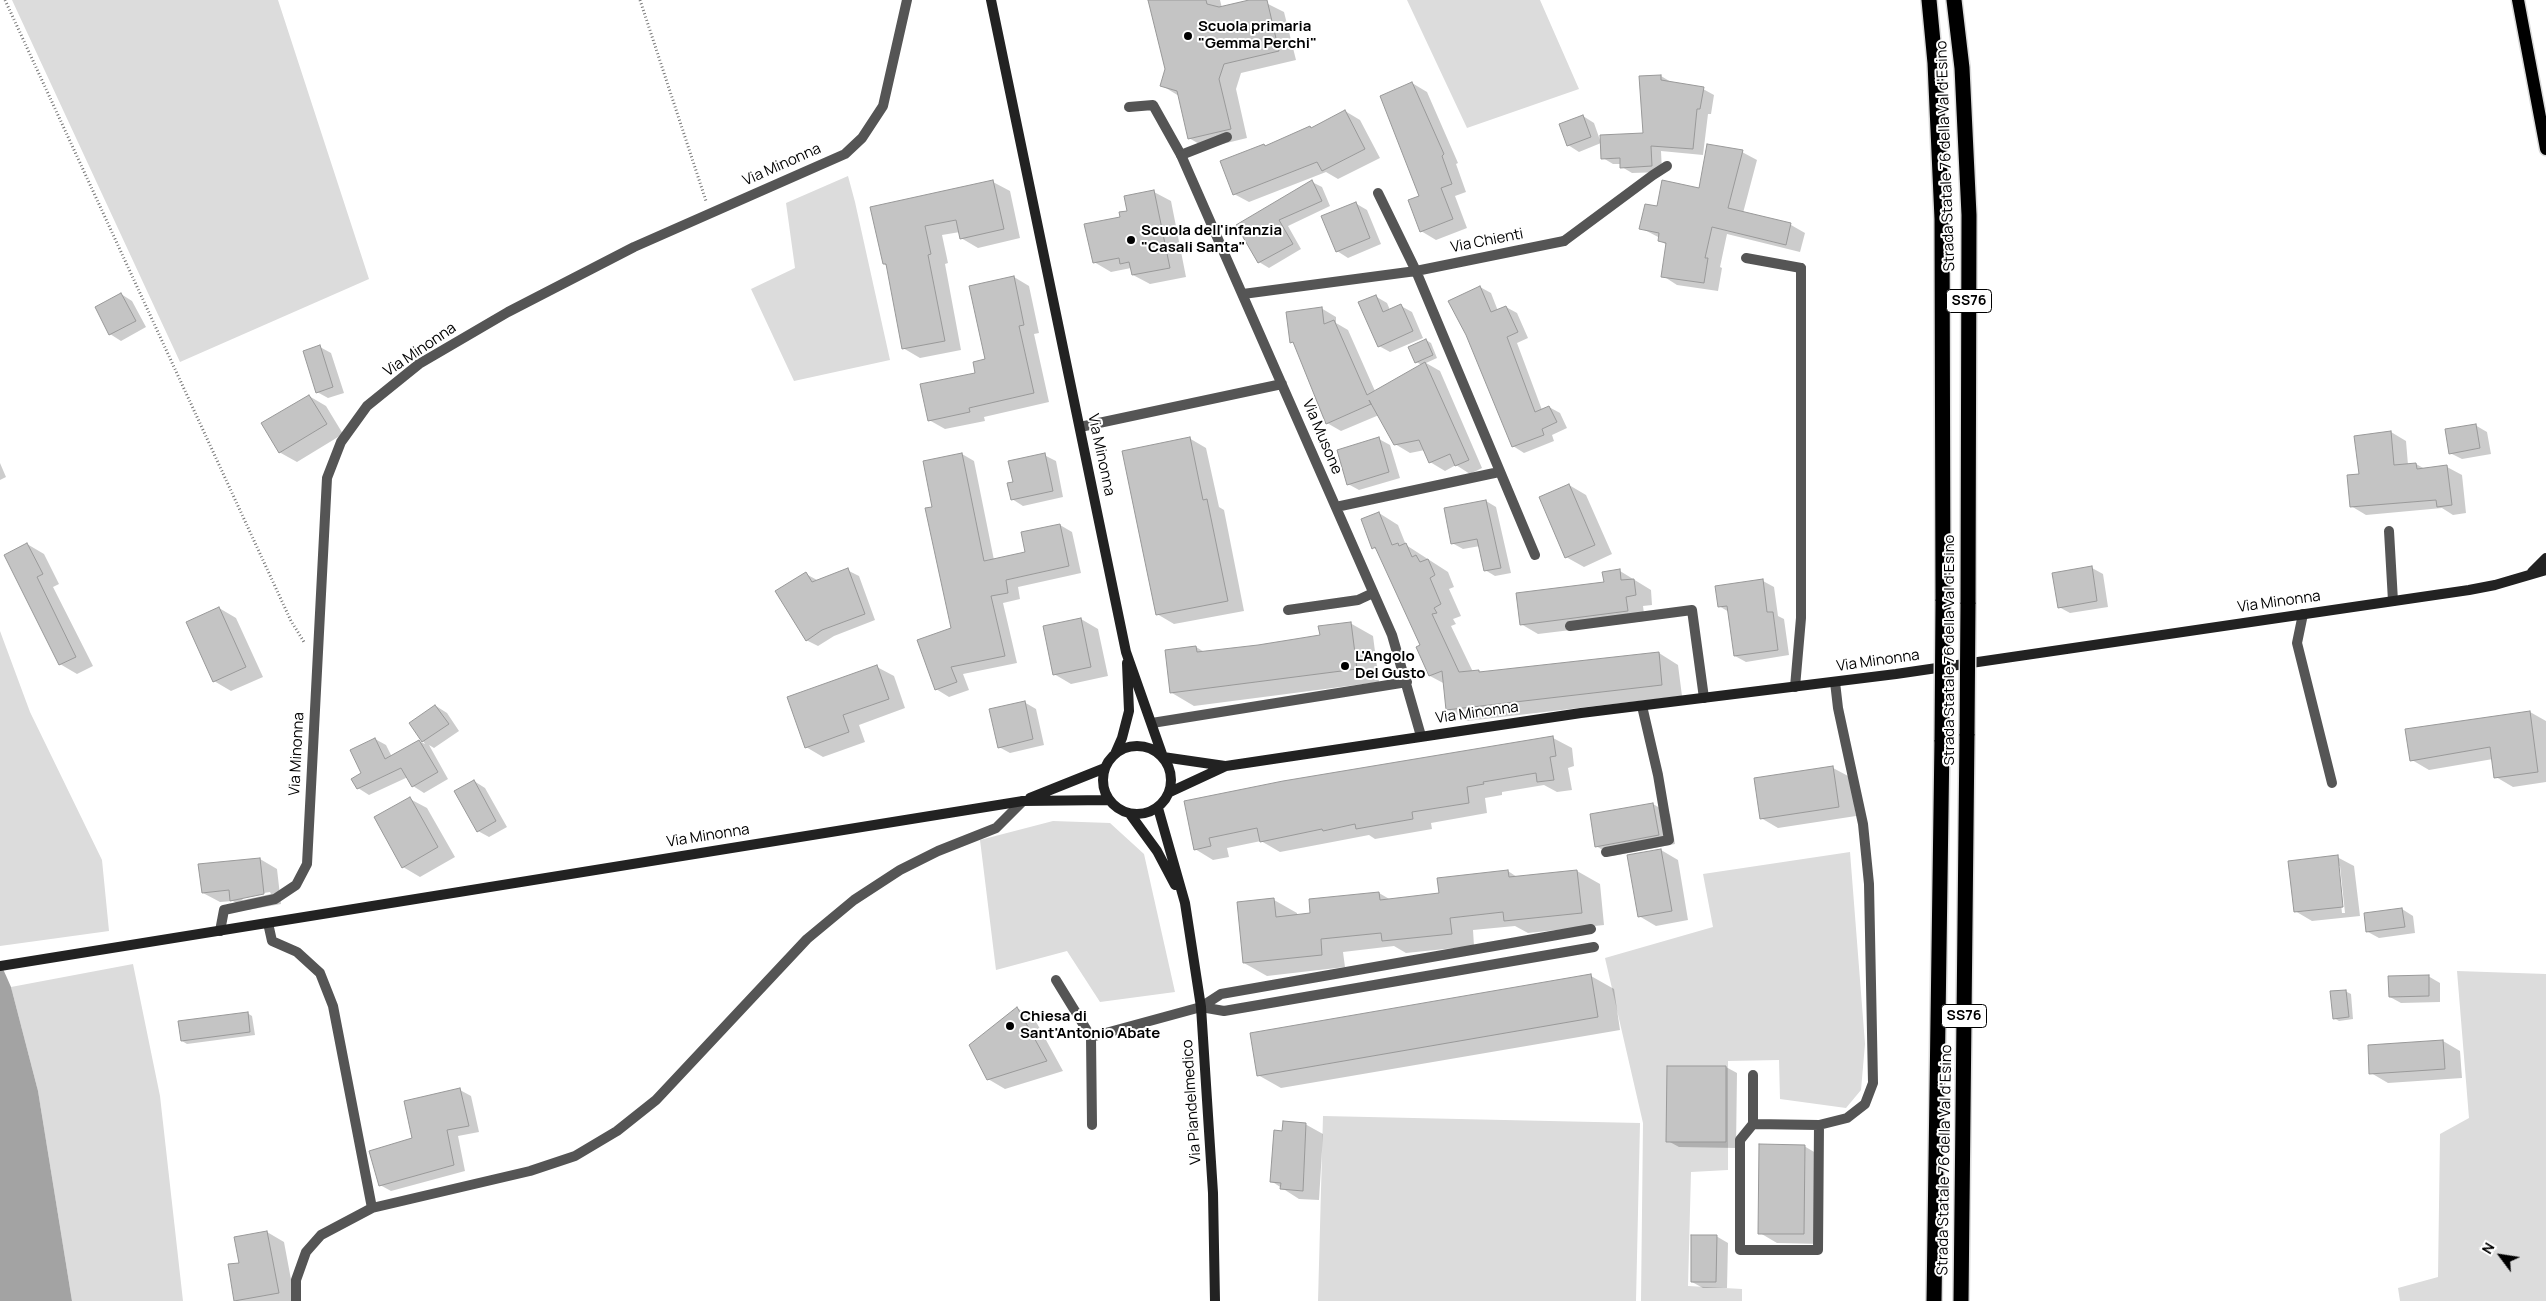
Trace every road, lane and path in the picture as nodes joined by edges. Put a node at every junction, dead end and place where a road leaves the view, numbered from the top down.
1 (5, 0) edge
2 (640, 0) edge
3 (907, 0) edge
4 (991, 0) edge
5 (1929, 0) edge
6 (1954, 0) edge
7 (2518, 0) edge
8 (1129, 107) dead end
9 (1227, 137) dead end
10 (2546, 149) edge
11 (1181, 156) junction
12 (1667, 166) dead end
13 (1378, 193) dead end
14 (710, 214) junction
15 (1746, 258) dead end
16 (1416, 271) junction
17 (1243, 294) junction
18 (1282, 384) junction
19 (1080, 427) junction
20 (1499, 472) junction
21 (1336, 507) junction
22 (2389, 531) dead end
23 (1535, 555) dead end
24 (2546, 558) edge
25 (2546, 570) edge
26 (2532, 572) junction
27 (1374, 593) junction
28 (2393, 601) junction
29 (1288, 610) dead end
30 (2303, 614) junction
31 (1570, 626) dead end
32 (1126, 652) junction
33 (317, 664) junction
34 (1408, 682) junction
35 (1835, 682) junction
36 (1795, 687) junction
37 (1704, 698) junction
38 (1642, 706) junction
39 (1152, 723) junction
40 (1421, 736) junction
41 (1114, 754) junction
42 (1163, 757) junction
43 (1226, 766) junction
44 (1105, 768) junction
45 (2332, 783) dead end
46 (1170, 792) junction
47 (1023, 800) junction
48 (1109, 800) junction
49 (1158, 808) junction
50 (1130, 814) junction
51 (1606, 852) dead end
52 (1185, 903) junction
53 (268, 923) junction
54 (1590, 929) dead end
55 (220, 931) junction
56 (1594, 947) dead end
57 (0, 966) edge
58 (1056, 980) dead end
59 (1201, 1008) junction
60 (1091, 1036) junction
61 (1753, 1075) dead end
62 (1753, 1124) junction
63 (1819, 1124) junction
64 (1092, 1125) dead end
65 (372, 1208) junction
66 (1934, 1299) edge
67 (1961, 1299) edge
68 (296, 1301) edge
69 (1214, 1301) edge

1 - 33 path
2 - 14 path
3 - 14 street, Via Minonna
4 - 19 main road, Via Minonna
5 - 66 highway, Strada Statale 76 della Val d'Esino / SS76, bridge
6 - 67 highway, Strada Statale 76 della Val d'Esino / SS76, bridge
7 - 10 main road
8 - 11 street, Via Musone
9 - 11 street
11 - 17 street, Via Musone
12 - 16 street, Via Chienti
13 - 16 street
14 - 33 street, Via Minonna
15 - 36 street
16 - 17 street, Via Chienti
16 - 20 street
17 - 18 street, Via Musone
18 - 19 street
18 - 21 street, Via Musone
19 - 32 main road, Via Minonna
20 - 21 street
20 - 23 street
21 - 27 street, Via Musone
22 - 28 street
24 - 26 main road, Via Minonna
25 - 26 main road, Via Minonna
26 - 28 main road, Via Minonna
27 - 29 street
27 - 34 street, Via Musone
28 - 30 main road, Via Minonna
30 - 35 main road, Via Minonna
30 - 45 street
31 - 37 street
32 - 39 main road, Via Minonna
32 - 41 main road, Via Minonna
33 - 55 street, Via Minonna
34 - 39 street
34 - 40 street, Via Musone
35 - 36 main road, Via Minonna
35 - 63 street
36 - 37 main road, Via Minonna
37 - 38 main road, Via Minonna
38 - 40 main road, Via Minonna
38 - 51 street
39 - 42 main road, Via Minonna
40 - 43 main road, Via Minonna
41 - 42 main road, Via Minonna
41 - 44 main road, Via Minonna
42 - 43 main road, Via Minonna
42 - 46 main road, Via Minonna
43 - 46 main road, Via Minonna
44 - 47 main road, Via Minonna
44 - 48 main road
46 - 49 main road, Via Minonna
47 - 48 main road, Via Minonna
47 - 53 main road, Via Minonna
47 - 65 street
48 - 50 main road
49 - 50 main road
49 - 52 main road, Via Piandelmedico
50 - 52 main road, Via Piandelmedico
52 - 59 main road, Via Piandelmedico
53 - 55 main road, Via Minonna
53 - 65 street
54 - 59 street
55 - 57 main road, Via Minonna
56 - 59 street
58 - 60 street
59 - 60 street
59 - 69 main road, Via Piandelmedico
60 - 64 street
61 - 62 street
62 - 63 street
62 - 63 street
65 - 68 street

